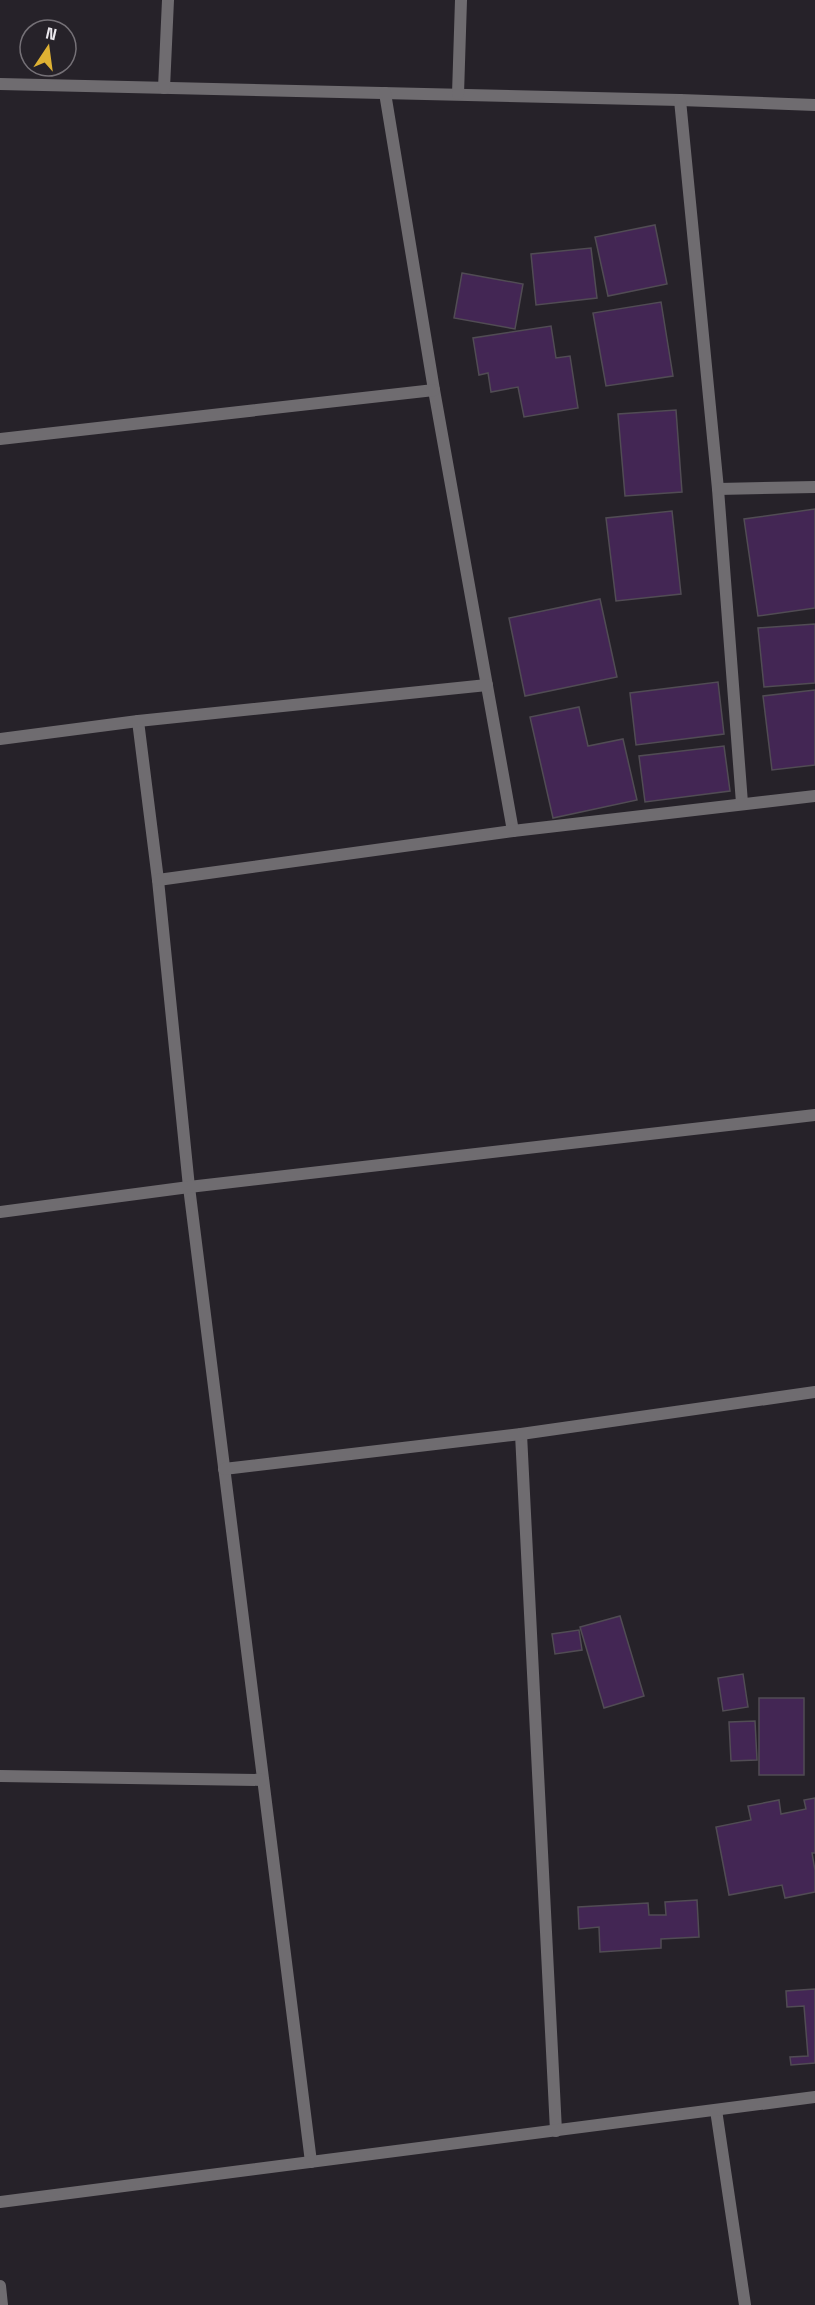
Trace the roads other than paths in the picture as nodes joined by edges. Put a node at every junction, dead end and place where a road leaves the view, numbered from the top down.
1 (168, 0) edge
2 (460, 0) edge
3 (0, 84) edge
4 (164, 88) junction
5 (385, 93) junction
6 (458, 94) junction
7 (680, 100) junction
8 (815, 105) edge
9 (434, 390) junction
10 (0, 439) edge
11 (815, 487) edge
12 (718, 489) junction
13 (487, 685) junction
14 (138, 722) junction
15 (0, 740) edge
16 (815, 796) edge
17 (742, 803) junction
18 (513, 831) junction
19 (158, 880) junction
20 (815, 1115) edge
21 (189, 1188) junction
22 (0, 1212) edge
23 (815, 1392) edge
24 (521, 1434) junction
25 (224, 1469) junction
26 (0, 1776) edge
27 (263, 1780) junction
28 (815, 2097) edge
29 (716, 2110) junction
30 (556, 2131) junction
31 (311, 2162) junction
32 (0, 2202) edge
33 (0, 2286) edge
34 (2, 2305) edge
35 (745, 2305) edge

1 - 4 street
2 - 6 street
3 - 4 street
4 - 5 street
5 - 6 street
5 - 9 street
6 - 7 street
7 - 8 street
7 - 12 street
9 - 10 street
9 - 13 street
11 - 12 street
12 - 17 street
13 - 14 street
13 - 18 street
14 - 15 street
14 - 19 street
16 - 17 street
17 - 18 street
18 - 19 street
19 - 21 street
20 - 21 street
21 - 22 street
21 - 25 street
23 - 24 street
24 - 25 street
24 - 30 street
25 - 27 street
26 - 27 street
27 - 31 street
28 - 29 street
29 - 30 street
29 - 35 street
30 - 31 street
31 - 32 street
33 - 34 street

